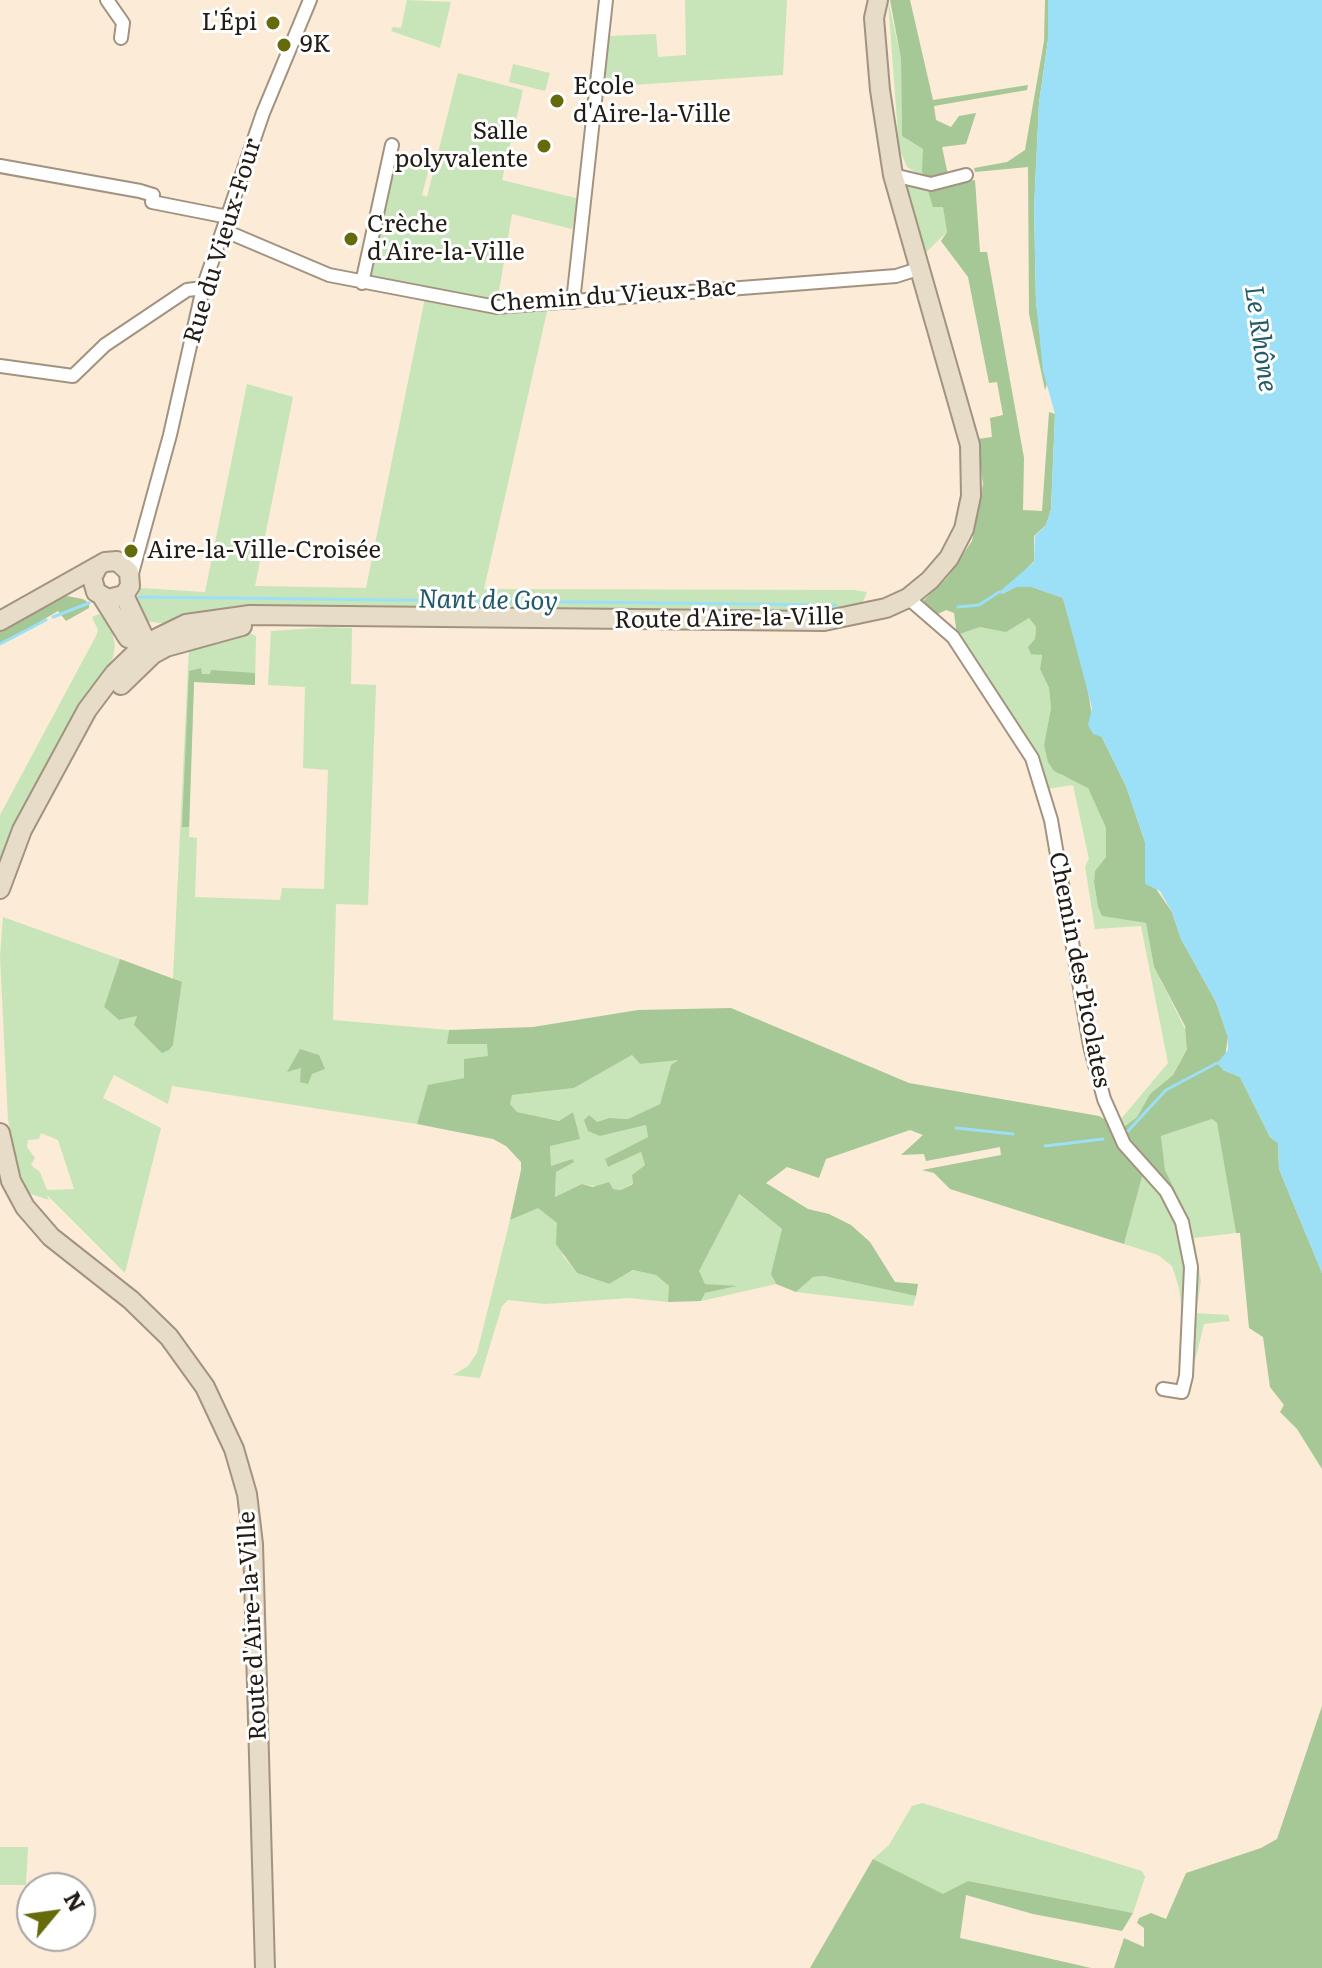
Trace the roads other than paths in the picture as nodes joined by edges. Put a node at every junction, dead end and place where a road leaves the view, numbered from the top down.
1 (107, 0) edge
2 (310, 0) edge
3 (606, 0) edge
4 (865, 0) edge
5 (876, 9) edge
6 (121, 38) dead end
7 (392, 145) dead end
8 (0, 166) edge
9 (893, 175) junction
10 (966, 175) dead end
11 (225, 224) junction
12 (918, 269) junction
13 (362, 283) junction
14 (203, 288) junction
15 (573, 302) junction
16 (0, 366) edge
17 (143, 536) junction
18 (107, 563) junction
19 (128, 586) junction
20 (54, 593) junction
21 (100, 595) junction
22 (908, 598) junction
23 (0, 621) edge
24 (149, 649) junction
25 (0, 889) edge
26 (0, 1133) edge
27 (1163, 1389) dead end
28 (265, 1968) edge

1 - 6 street
2 - 11 street, Rue du Vieux-Four
3 - 15 street
4 - 5 main road, Route d'Aire-la-Ville
5 - 9 main road, Route d'Aire-la-Ville
7 - 13 street
8 - 11 street, Chemin du Vieux-Bac
9 - 10 street
9 - 12 main road, Route d'Aire-la-Ville
11 - 13 street, Chemin du Vieux-Bac
11 - 14 street, Rue du Vieux-Four
12 - 15 street, Chemin du Vieux-Bac
12 - 22 main road, Route d'Aire-la-Ville
13 - 15 street, Chemin du Vieux-Bac
14 - 16 street
14 - 17 street, Rue du Vieux-Four
17 - 18 street
17 - 19 street, Rue du Vieux-Four
18 - 19 main road
18 - 20 main road
18 - 21 main road
19 - 21 main road
19 - 24 main road
20 - 21 main road
20 - 23 main road
21 - 24 main road
22 - 24 main road, Route d'Aire-la-Ville
22 - 27 street, Chemin des Picolates
24 - 25 main road, Route d'Aire-la-Ville
26 - 28 main road, Route d'Aire-la-Ville

